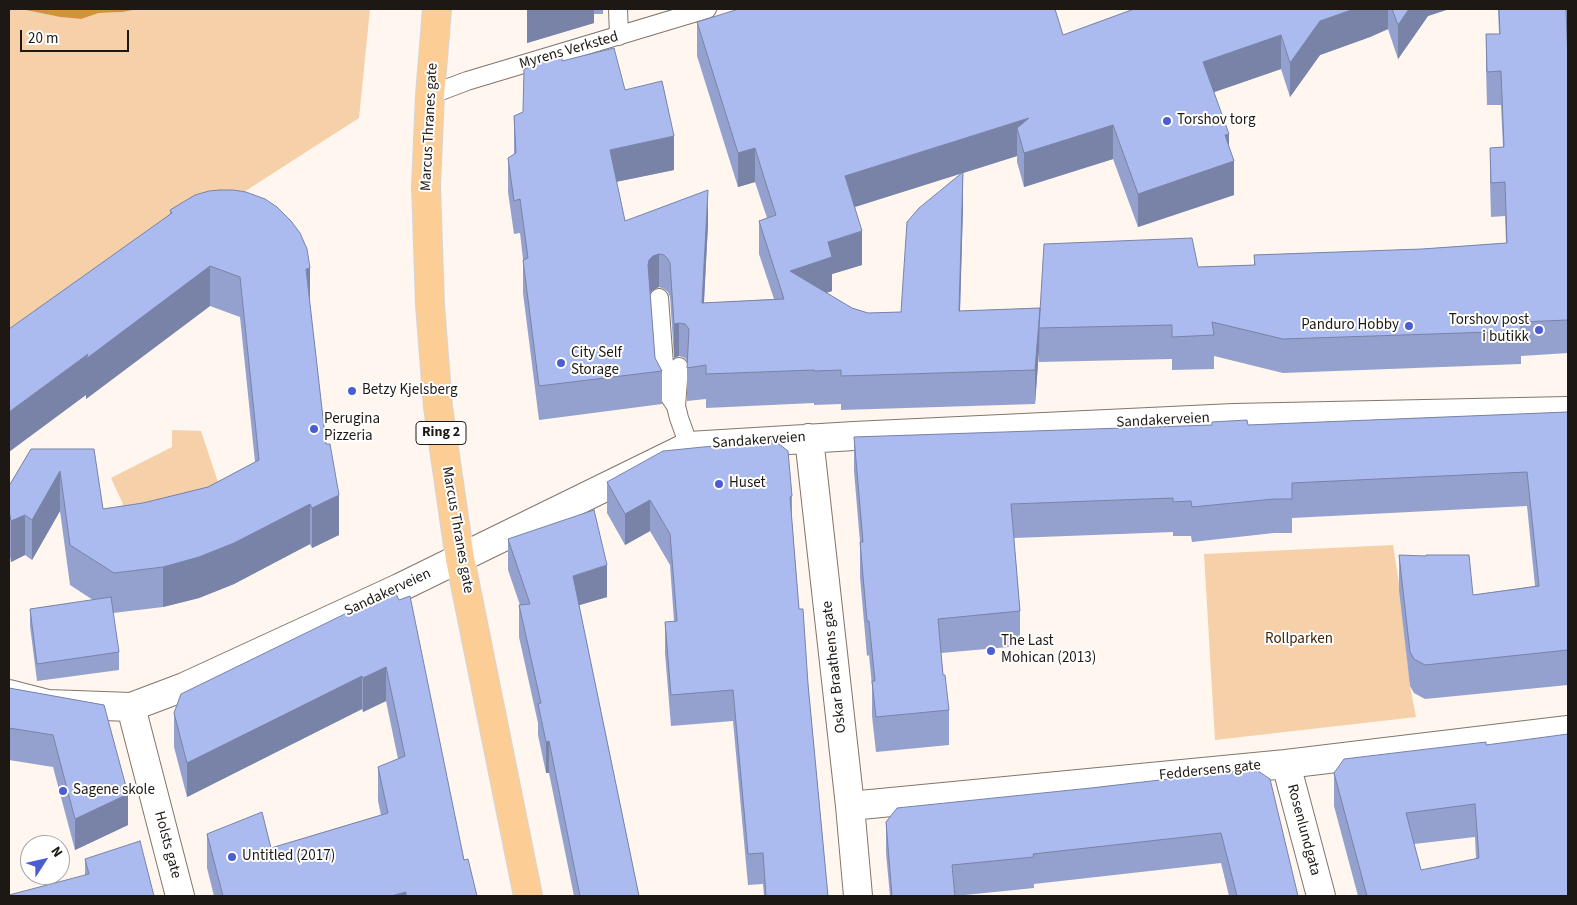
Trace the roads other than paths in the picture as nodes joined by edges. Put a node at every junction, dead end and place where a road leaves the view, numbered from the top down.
1 (437, 9) edge
2 (618, 9) edge
3 (708, 9) edge
4 (619, 36) junction
5 (430, 95) junction
6 (660, 298) dead end
7 (679, 366) dead end
8 (676, 406) junction
9 (1568, 411) edge
10 (809, 438) junction
11 (689, 446) junction
12 (460, 559) junction
13 (9, 694) edge
14 (131, 707) junction
15 (1568, 730) edge
16 (1286, 764) junction
17 (850, 806) junction
18 (180, 896) edge
19 (528, 896) edge
20 (858, 896) edge
21 (1321, 896) edge

1 - 5 main road, Marcus Thranes gate / Ring 2
2 - 4 lane
3 - 4 lane, Myrens Verksted
4 - 5 lane, Myrens Verksted
5 - 12 main road, Marcus Thranes gate / Ring 2
6 - 8 lane
7 - 8 lane
8 - 11 lane
9 - 10 street, Sandakerveien
10 - 11 street, Sandakerveien
10 - 17 street, Oskar Braathens gate
11 - 12 street, Sandakerveien
12 - 14 street, Sandakerveien
12 - 19 main road, Marcus Thranes gate / Ring 2
13 - 14 street, Sandakerveien
14 - 18 street, Holsts gate
15 - 16 street, Feddersens gate
16 - 17 street, Feddersens gate
16 - 21 street, Rosenlundgata
17 - 20 street, Oskar Braathens gate

